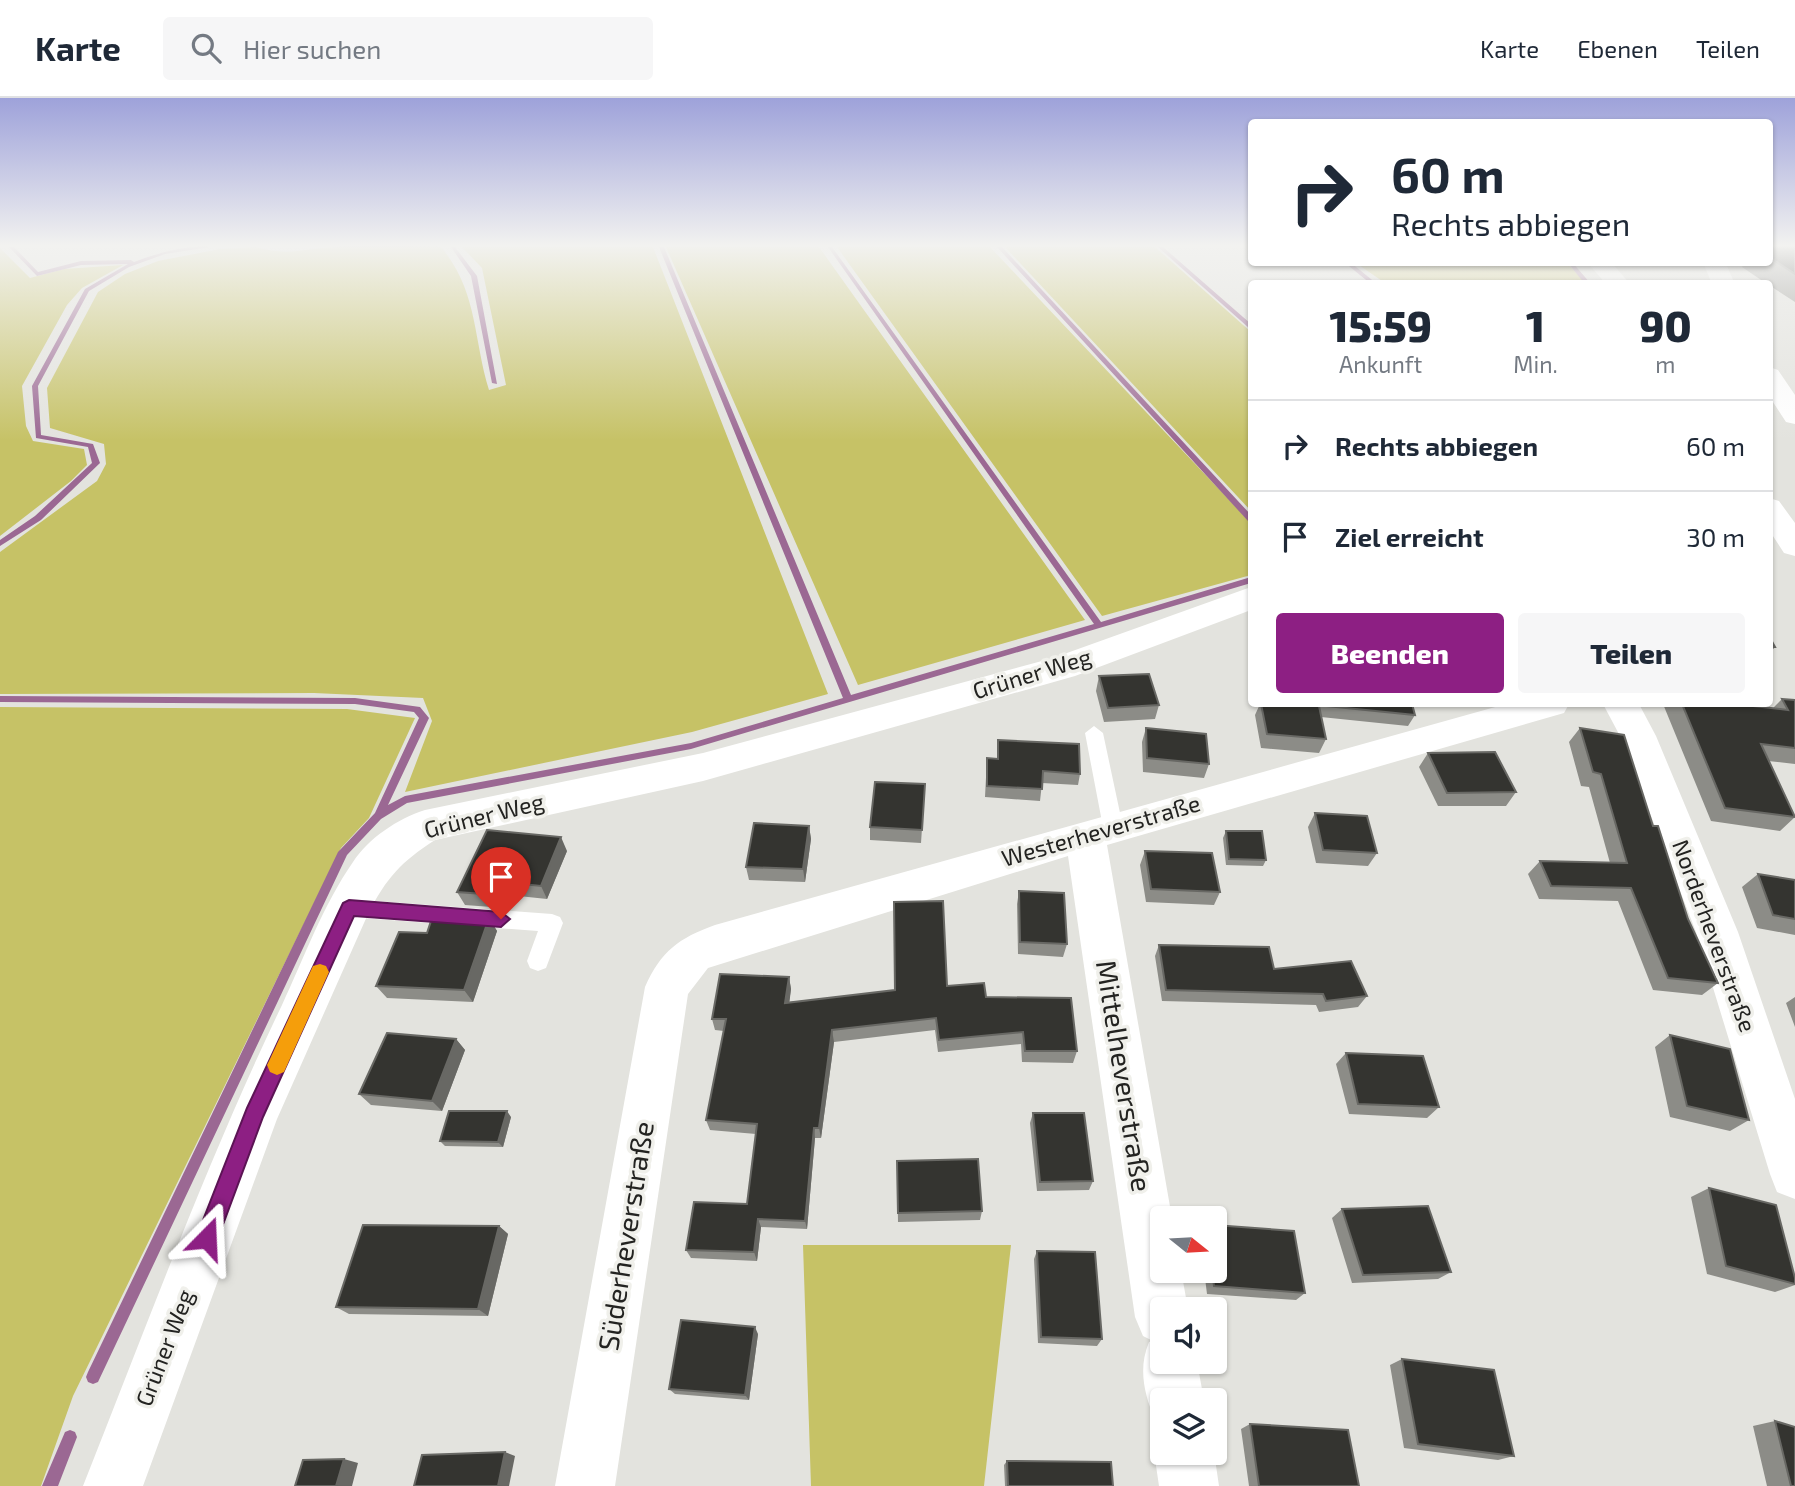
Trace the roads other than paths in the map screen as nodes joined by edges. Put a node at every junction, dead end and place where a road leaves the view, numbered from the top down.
1 (1773, 381) edge
2 (1795, 416) edge
3 (1773, 513) edge
4 (1795, 546) edge
5 (1248, 599) edge
6 (1540, 707) edge
7 (1623, 707) edge
8 (1094, 733) dead end
9 (1099, 831) junction
10 (349, 908) junction
11 (538, 961) dead end
12 (667, 987) joint
13 (1795, 1174) edge
14 (1159, 1297) edge
15 (1186, 1465) edge
16 (113, 1486) edge
17 (585, 1486) edge
18 (1189, 1486) edge

1 - 2 street
3 - 4 street
5 - 10 street, Grüner Weg
6 - 9 street, Westerheverstraße
7 - 13 street, Norderheverstraße
8 - 9 lane
9 - 12 street, Westerheverstraße
9 - 14 street, Mittelheverstraße
10 - 11 lane
10 - 16 street, Grüner Weg
12 - 17 street, Süderheverstraße
15 - 18 street

